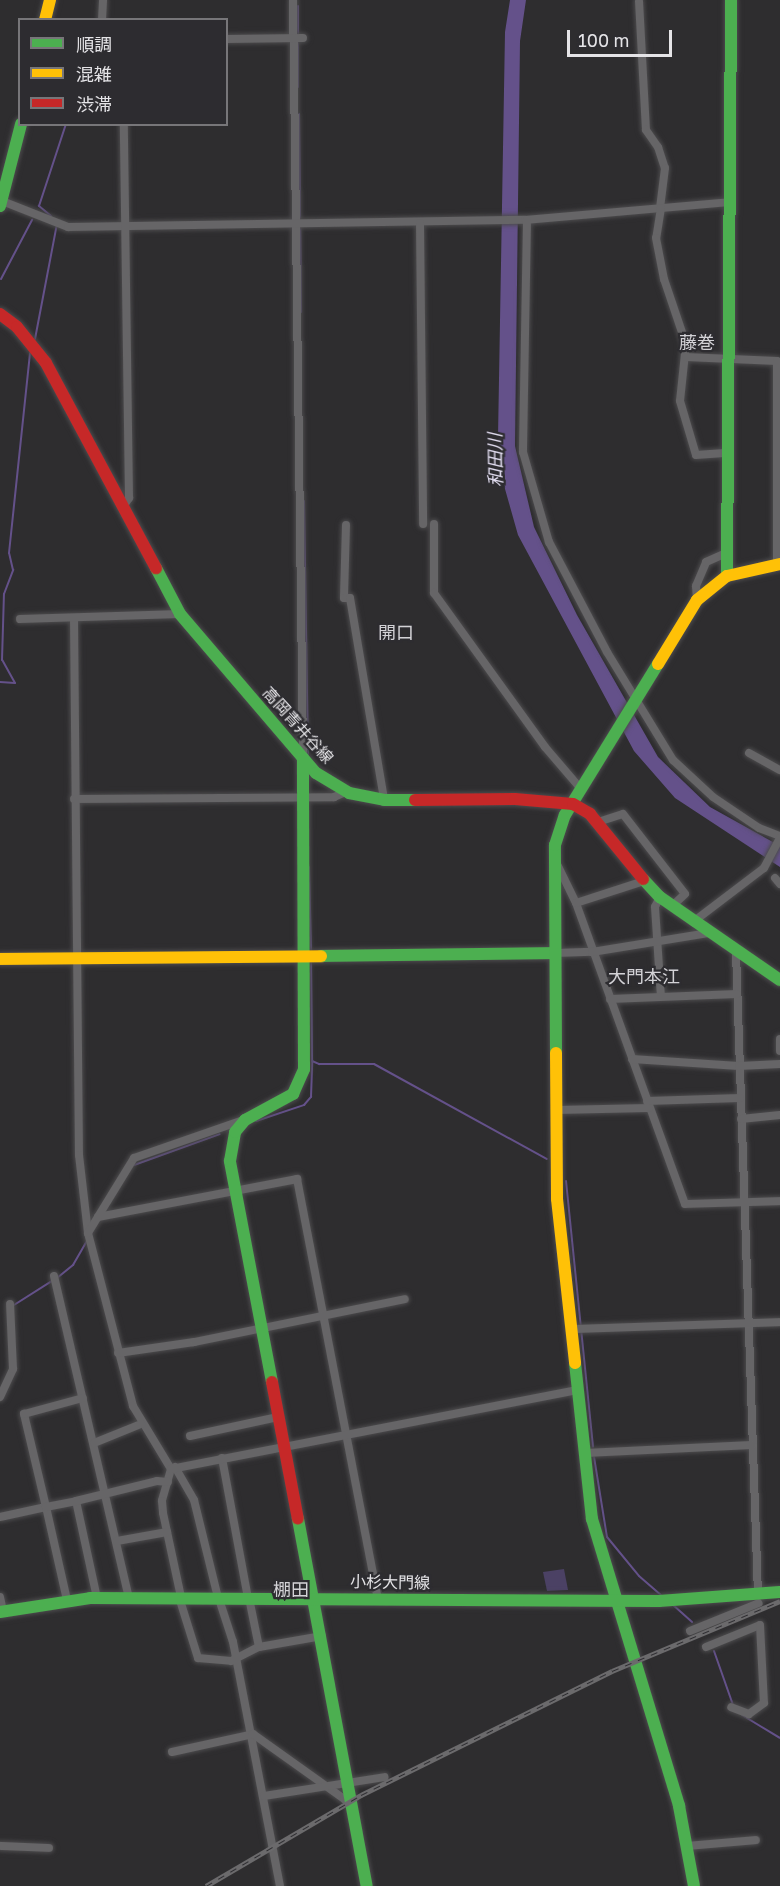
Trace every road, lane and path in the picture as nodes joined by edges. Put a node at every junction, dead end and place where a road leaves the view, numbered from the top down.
1 (50, 0) edge
2 (103, 0) edge
3 (293, 0) edge
4 (731, 0) edge
5 (639, 1) edge
6 (46, 18) edge
7 (102, 18) edge
8 (303, 38) dead end
9 (228, 39) edge
10 (292, 39) junction
11 (20, 126) edge
12 (124, 126) edge
13 (5, 175) edge
14 (729, 202) junction
15 (1, 204) edge
16 (661, 208) junction
17 (526, 220) junction
18 (420, 223) junction
19 (296, 225) junction
20 (125, 226) junction
21 (0, 314) edge
22 (686, 357) junction
23 (729, 359) junction
24 (728, 453) junction
25 (123, 507) junction
26 (423, 524) dead end
27 (434, 524) dead end
28 (346, 525) dead end
29 (728, 552) junction
30 (778, 562) edge
31 (727, 576) junction
32 (697, 600) junction
33 (180, 614) junction
34 (74, 618) junction
35 (20, 619) dead end
36 (635, 701) junction
37 (749, 753) dead end
38 (303, 758) junction
39 (780, 770) edge
40 (581, 789) junction
41 (346, 792) junction
42 (302, 797) junction
43 (74, 799) junction
44 (384, 800) junction
45 (573, 804) junction
46 (598, 822) junction
47 (780, 837) edge
48 (555, 860) junction
49 (644, 881) junction
50 (660, 897) junction
51 (576, 903) junction
52 (672, 906) junction
53 (693, 922) junction
54 (708, 933) junction
55 (660, 941) junction
56 (592, 952) junction
57 (736, 952) junction
58 (555, 953) junction
59 (304, 955) junction
60 (0, 958) edge
61 (78, 958) junction
62 (780, 980) edge
63 (737, 994) junction
64 (661, 997) junction
65 (610, 999) junction
66 (780, 1039) edge
67 (780, 1051) edge
68 (632, 1059) junction
69 (780, 1064) edge
70 (739, 1066) junction
71 (740, 1098) junction
72 (648, 1105) junction
73 (556, 1110) junction
74 (780, 1115) edge
75 (741, 1119) junction
76 (245, 1120) junction
77 (234, 1191) junction
78 (780, 1201) edge
79 (744, 1202) junction
80 (98, 1217) junction
81 (88, 1233) junction
82 (54, 1276) dead end
83 (405, 1299) dead end
84 (10, 1304) dead end
85 (323, 1317) junction
86 (780, 1322) edge
87 (750, 1323) junction
88 (261, 1328) junction
89 (571, 1329) junction
90 (118, 1353) junction
91 (577, 1390) junction
92 (0, 1397) edge
93 (83, 1398) junction
94 (278, 1417) junction
95 (141, 1424) junction
96 (345, 1435) junction
97 (190, 1436) dead end
98 (94, 1443) junction
99 (753, 1445) junction
100 (284, 1446) junction
101 (584, 1453) junction
102 (222, 1458) junction
103 (173, 1468) junction
104 (168, 1482) junction
105 (106, 1494) junction
106 (75, 1501) junction
107 (46, 1506) junction
108 (0, 1517) edge
109 (167, 1532) junction
110 (117, 1541) junction
111 (780, 1592) edge
112 (180, 1597) junction
113 (315, 1597) junction
114 (0, 1598) edge
115 (97, 1598) junction
116 (129, 1598) junction
117 (219, 1598) junction
118 (249, 1598) junction
119 (378, 1599) junction
120 (759, 1599) junction
121 (67, 1600) junction
122 (613, 1601) junction
123 (2, 1612) edge
124 (690, 1631) dead end
125 (322, 1635) junction
126 (259, 1647) junction
127 (706, 1647) dead end
128 (236, 1659) junction
129 (731, 1707) dead end
130 (252, 1734) junction
131 (172, 1752) dead end
132 (385, 1777) dead end
133 (348, 1780) junction
134 (326, 1785) junction
135 (264, 1796) junction
136 (350, 1796) junction
137 (756, 1840) dead end
138 (0, 1846) edge
139 (688, 1846) junction
140 (49, 1848) dead end
141 (280, 1886) edge
142 (367, 1886) edge
143 (694, 1886) edge

1 - 6 street
2 - 7 street
3 - 10 street
4 - 14 street
5 - 16 street
8 - 10 street
9 - 10 street
10 - 19 street
11 - 13 street
12 - 20 street
13 - 15 street
14 - 16 street
14 - 23 street
15 - 20 street
16 - 17 street
16 - 22 street
17 - 18 street
17 - 36 street
18 - 19 street
18 - 26 street
19 - 20 street
19 - 38 street
20 - 25 street
21 - 25 street, 高岡青井谷線
22 - 23 street
22 - 24 street
23 - 24 street
23 - 30 street
24 - 29 street
25 - 33 street, 高岡青井谷線
27 - 40 street
28 - 44 street
29 - 31 street
29 - 32 street
30 - 31 street
31 - 32 street
32 - 36 street
33 - 34 street
33 - 38 street, 高岡青井谷線
34 - 35 street
34 - 43 street
36 - 40 street
36 - 47 street
37 - 39 street
38 - 41 street, 高岡青井谷線
38 - 42 street
40 - 45 street
41 - 42 street
41 - 44 street, 高岡青井谷線
42 - 43 street
42 - 59 street
43 - 61 street
44 - 45 street, 高岡青井谷線
45 - 46 street
45 - 48 street
46 - 49 street
46 - 52 street
47 - 53 street
48 - 51 street
48 - 58 street
49 - 50 street
49 - 51 street
50 - 52 street
50 - 55 street
51 - 56 street
52 - 53 street
53 - 54 street
54 - 55 street
54 - 57 street
55 - 56 street
55 - 64 street
56 - 58 street
56 - 65 street
57 - 62 street
57 - 63 street
58 - 59 street
58 - 73 street
59 - 61 street
59 - 76 street
60 - 61 street
61 - 81 street
63 - 64 street
63 - 70 street
64 - 65 street
65 - 68 street
66 - 67 street
68 - 70 street
68 - 72 street
69 - 70 street
70 - 71 street
71 - 72 street
71 - 75 street
72 - 73 street
72 - 79 street
73 - 89 street
74 - 75 street
75 - 79 street
76 - 77 street
76 - 80 street
77 - 80 street
77 - 85 street
77 - 88 street
78 - 79 street
79 - 87 street
80 - 81 street
81 - 90 street
82 - 93 street
83 - 85 street
84 - 92 street
85 - 88 street
85 - 96 street
86 - 87 street
87 - 89 street
87 - 99 street
88 - 90 street
88 - 94 street
89 - 91 street
90 - 95 street
91 - 96 street
91 - 101 street
93 - 98 street
93 - 107 street
94 - 97 street
94 - 100 street
95 - 98 street
95 - 103 street
96 - 100 street
96 - 119 street
98 - 105 street
99 - 101 street
99 - 120 street
100 - 102 street
100 - 113 street
101 - 122 street
102 - 103 street
102 - 118 street
103 - 104 street
103 - 117 street
104 - 105 street
104 - 109 street
105 - 106 street
105 - 110 street
106 - 107 street
106 - 115 street
107 - 108 street
107 - 121 street
109 - 110 street
109 - 112 street
110 - 116 street
111 - 120 street, 小杉大門線
112 - 116 street, 小杉大門線
112 - 117 street, 小杉大門線
112 - 128 street
113 - 118 street, 小杉大門線
113 - 119 street, 小杉大門線
113 - 125 street
114 - 123 street
115 - 116 street, 小杉大門線
115 - 121 street, 小杉大門線
117 - 118 street, 小杉大門線
117 - 128 street
118 - 126 street
119 - 122 street, 小杉大門線
120 - 122 street, 小杉大門線
120 - 124 street
121 - 123 street, 小杉大門線
122 - 139 street
125 - 126 street
125 - 133 street
126 - 128 street
127 - 129 street
128 - 130 street
130 - 131 street
130 - 134 street
130 - 135 street
132 - 133 street
133 - 134 street
133 - 136 street
134 - 135 street
134 - 136 street
135 - 141 street
136 - 142 street
137 - 139 street
138 - 140 street
139 - 143 street

